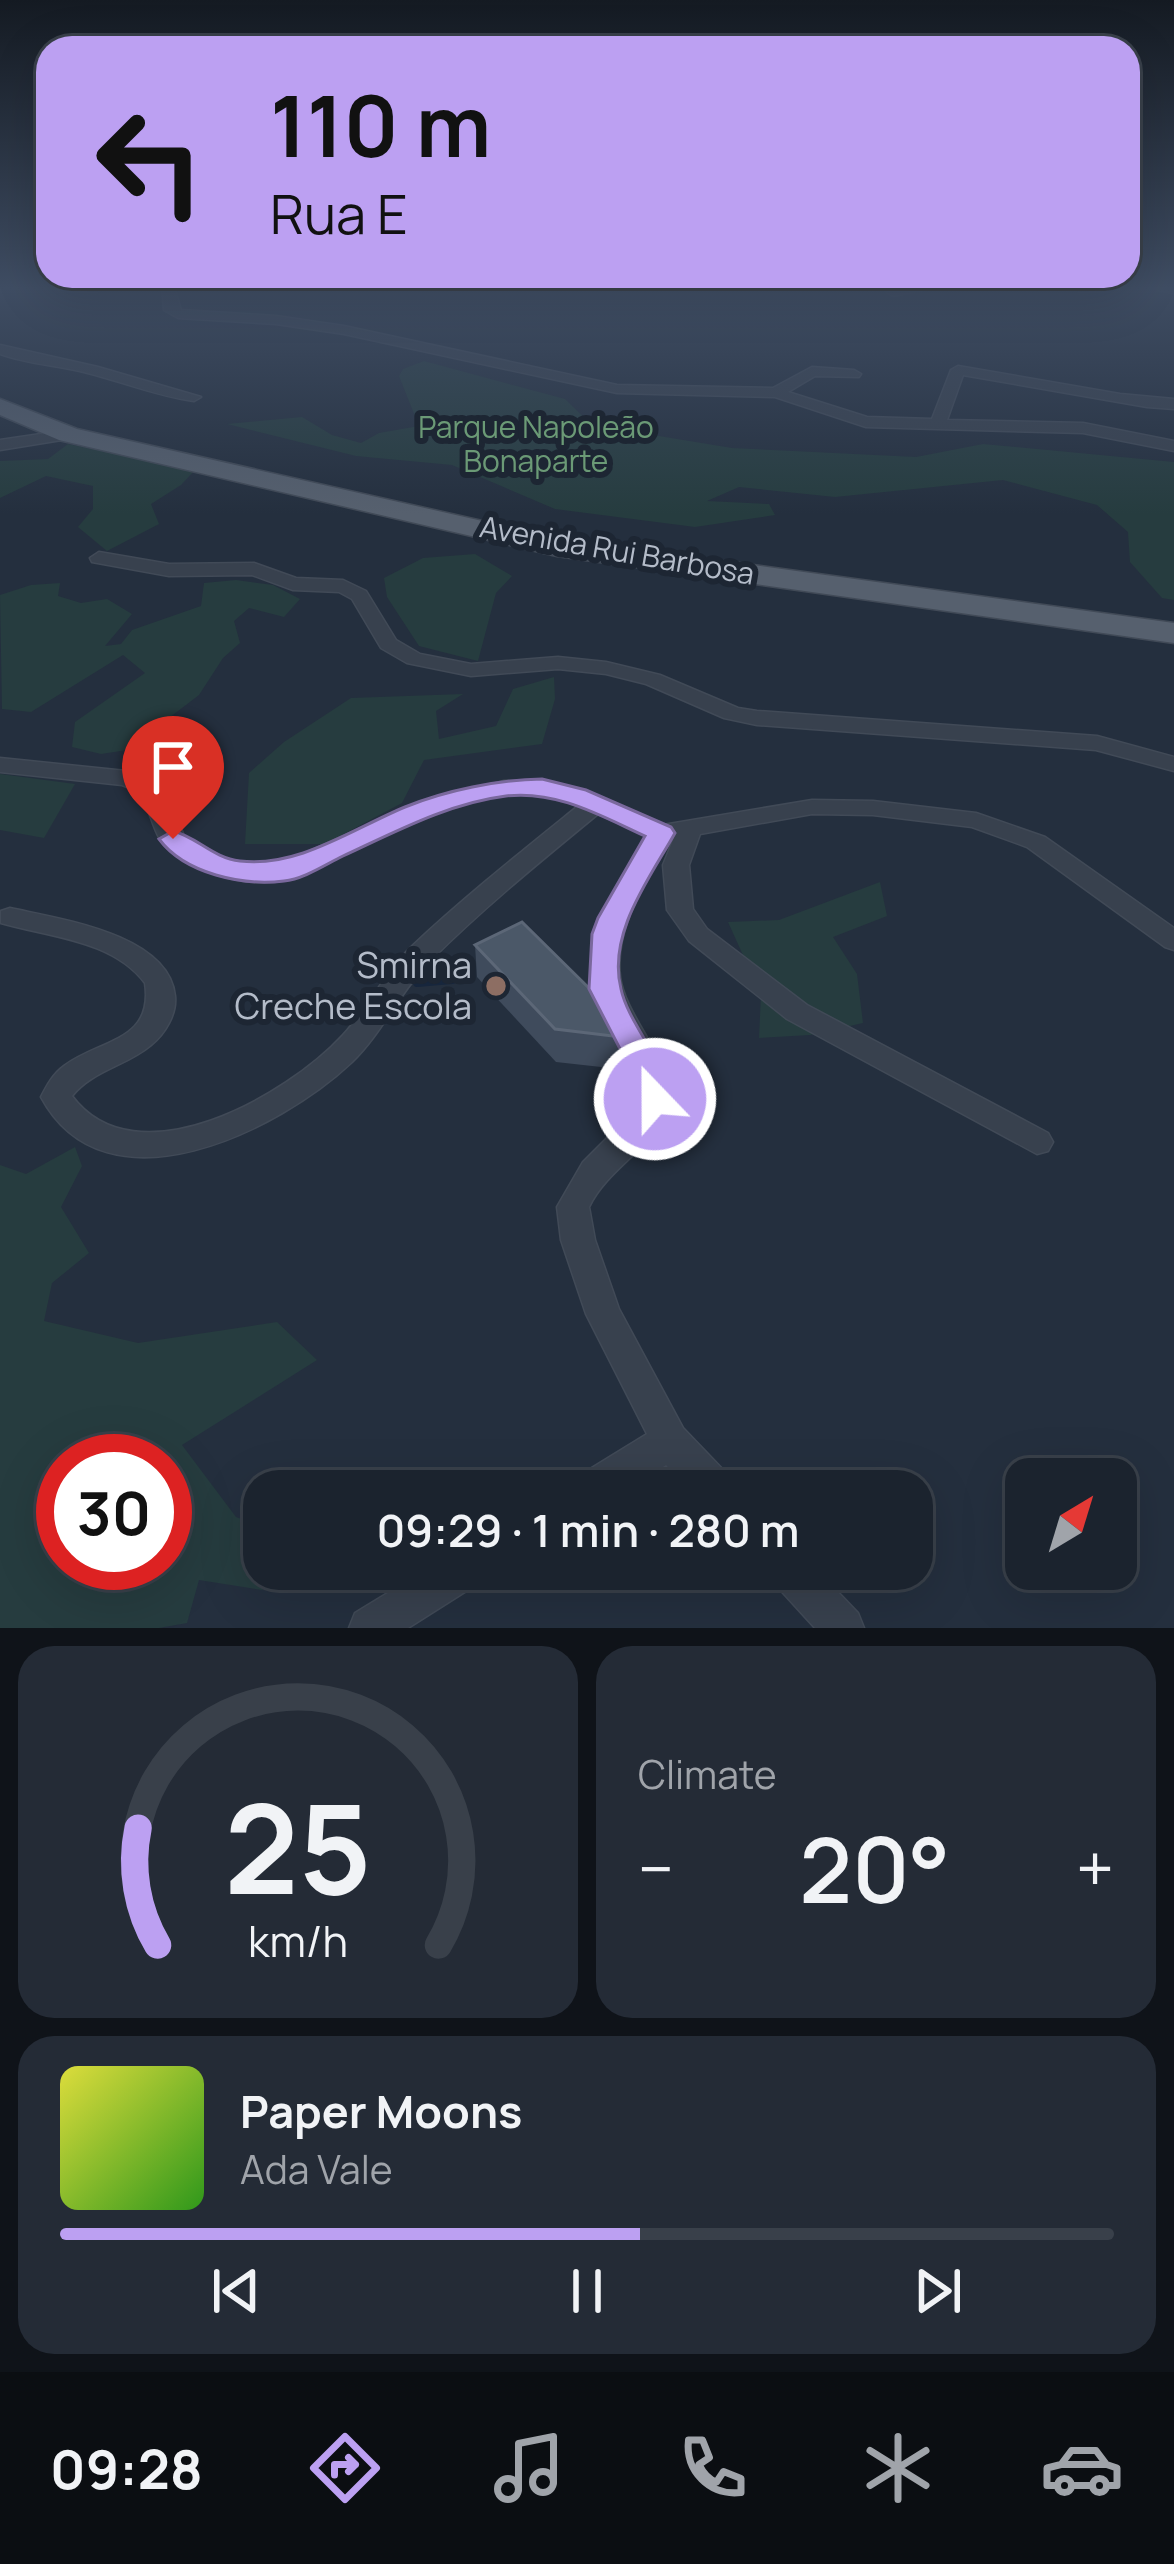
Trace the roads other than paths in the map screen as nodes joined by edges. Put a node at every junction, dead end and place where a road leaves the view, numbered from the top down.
1 (53, 363) edge
2 (511, 363) edge
3 (854, 374) dead end
4 (776, 393) junction
5 (194, 397) dead end
6 (0, 403) edge
7 (1174, 404) edge
8 (937, 425) junction
9 (68, 435) junction
10 (0, 445) edge
11 (1174, 446) edge
12 (99, 558) dead end
13 (1174, 629) edge
14 (1174, 764) edge
15 (0, 765) edge
16 (594, 805) junction
17 (675, 832) junction
18 (10, 917) dead end
19 (1174, 941) edge
20 (1037, 1142) dead end
21 (670, 1442) junction
22 (625, 1470) edge
23 (696, 1470) edge
24 (431, 1590) edge
25 (808, 1590) edge
26 (370, 1628) edge
27 (843, 1628) edge

1 - 5 street
2 - 4 street
3 - 4 street
4 - 8 street
6 - 9 main road, Avenida Rui Barbosa
6 - 13 main road, Avenida Rui Barbosa
7 - 8 street
8 - 11 street
9 - 10 street
9 - 13 main road, Avenida Rui Barbosa
12 - 14 street
15 - 16 street
16 - 17 street
16 - 18 street
17 - 19 street
17 - 20 street
17 - 21 street
21 - 22 street
21 - 23 street
24 - 26 street
25 - 27 street

